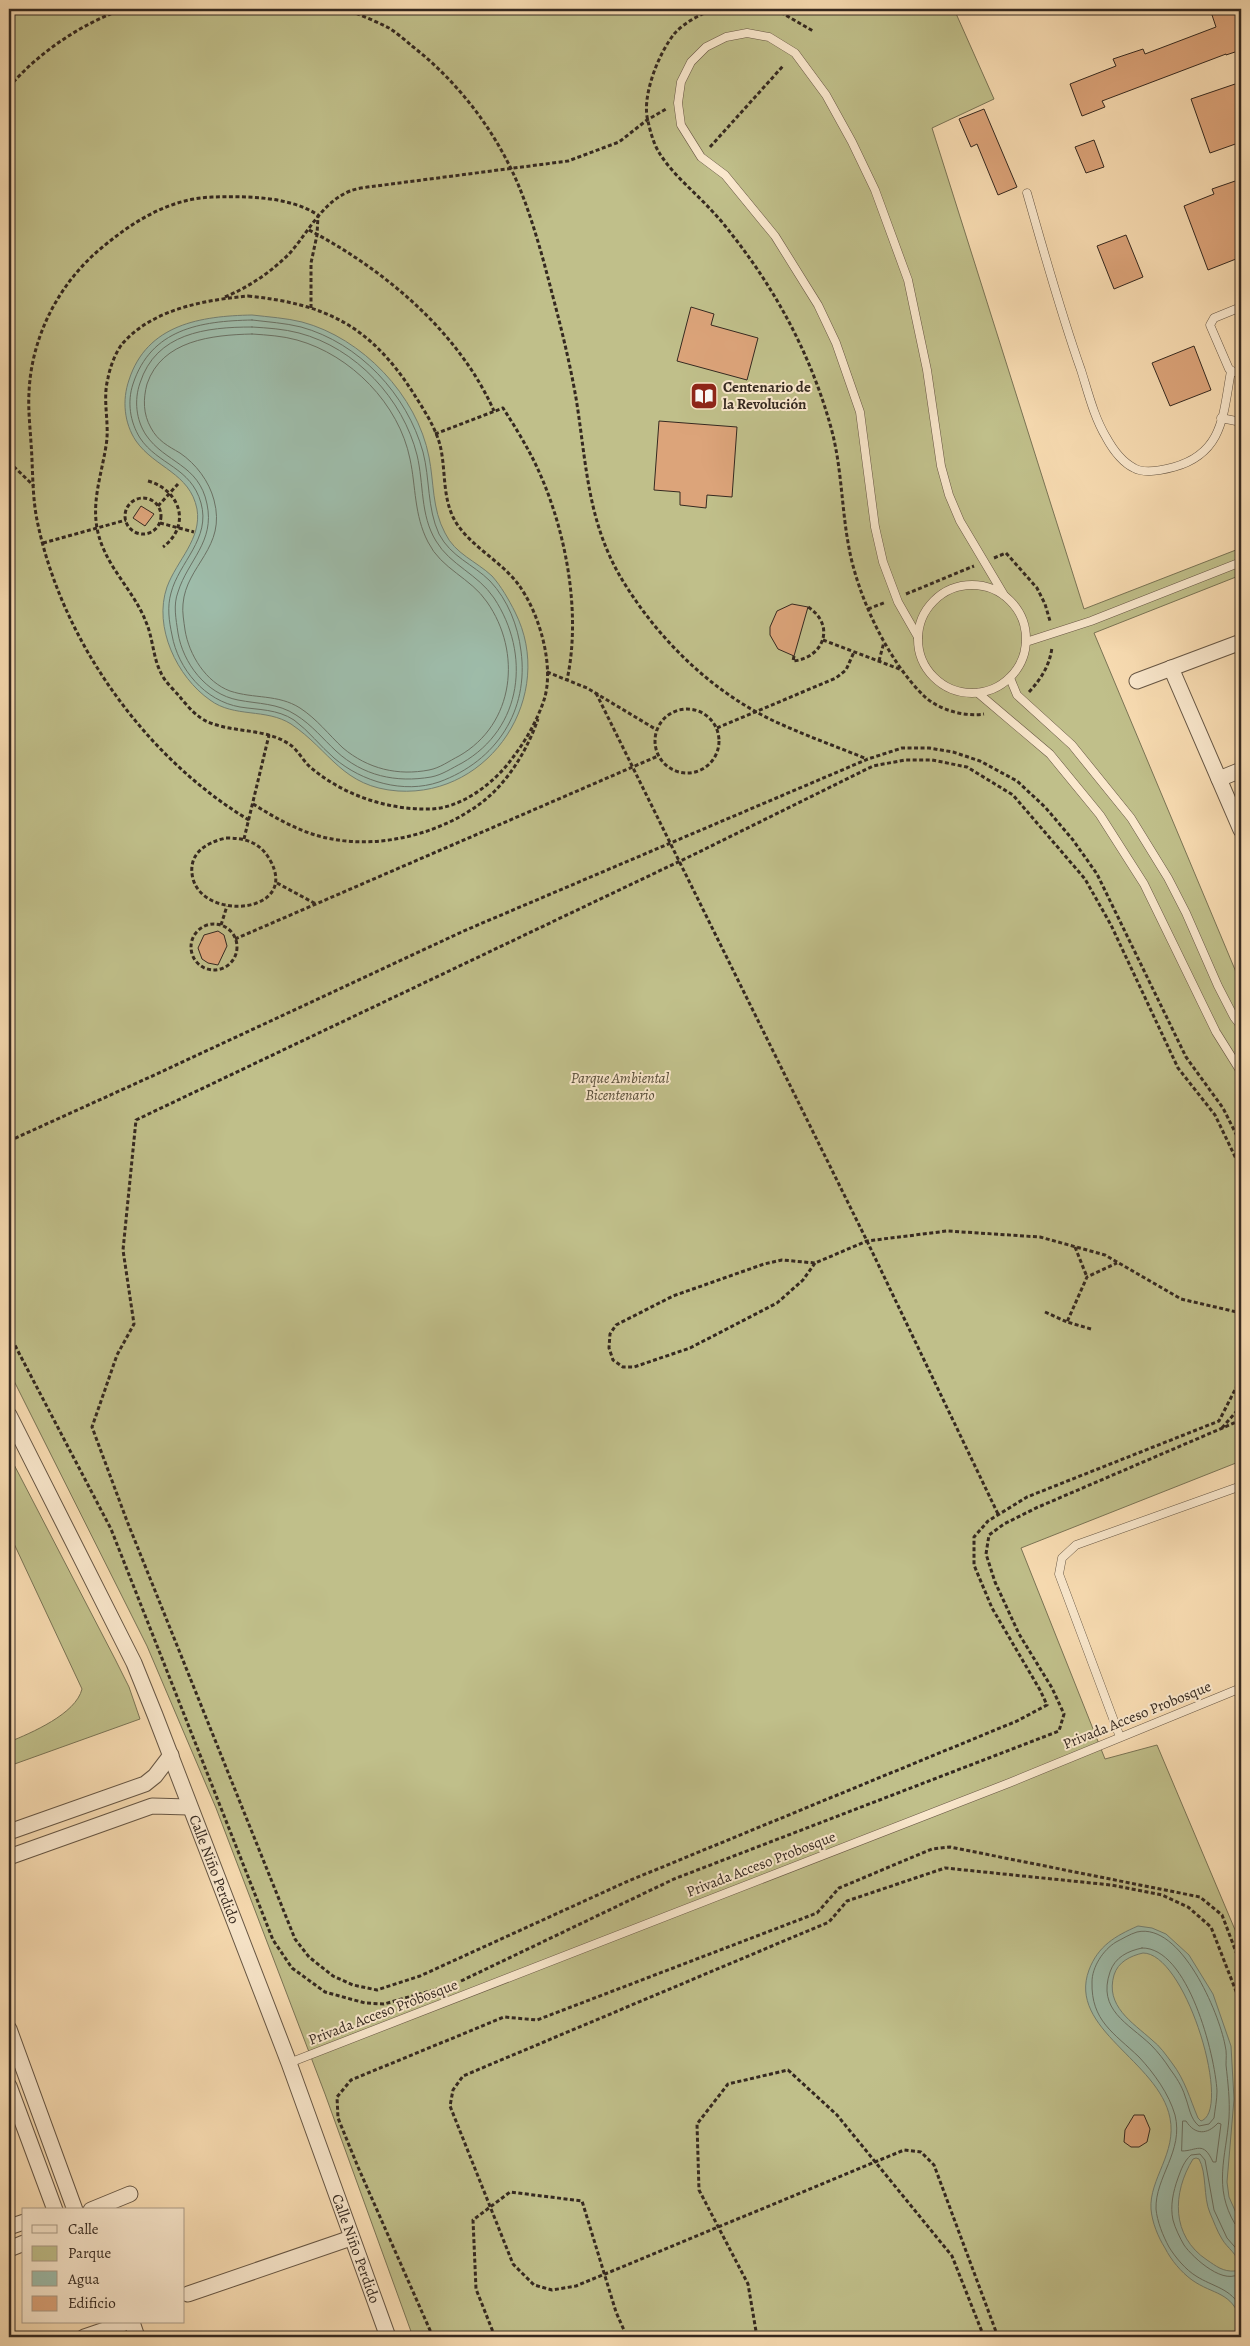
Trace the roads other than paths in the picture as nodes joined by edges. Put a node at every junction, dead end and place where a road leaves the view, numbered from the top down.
1 (1027, 193) dead end
2 (1241, 306) edge
3 (1241, 370) edge
4 (1231, 371) junction
5 (1221, 418) junction
6 (1241, 422) edge
7 (1241, 562) edge
8 (1004, 595) junction
9 (918, 637) junction
10 (1026, 642) junction
11 (1241, 642) edge
12 (1171, 668) junction
13 (1010, 678) junction
14 (1137, 681) dead end
15 (978, 693) junction
16 (1241, 770) edge
17 (1219, 779) junction
18 (1240, 822) edge
19 (1241, 1026) edge
20 (1241, 1072) edge
21 (9, 1415) edge
22 (1241, 1486) edge
23 (1241, 1688) edge
24 (1120, 1737) junction
25 (171, 1755) junction
26 (123, 1792) junction
27 (189, 1807) junction
28 (132, 1813) junction
29 (9, 1832) edge
30 (9, 1857) edge
31 (9, 2029) edge
32 (289, 2063) junction
33 (9, 2086) edge
34 (12, 2106) edge
35 (130, 2194) dead end
36 (74, 2206) edge
37 (54, 2208) edge
38 (92, 2208) edge
39 (22, 2223) edge
40 (9, 2227) edge
41 (352, 2238) junction
42 (22, 2245) edge
43 (9, 2249) edge
44 (188, 2294) dead end
45 (124, 2324) edge
46 (131, 2324) edge
47 (84, 2337) edge
48 (137, 2337) edge
49 (388, 2337) edge

1 - 5 lane
2 - 4 lane
3 - 4 lane
4 - 5 lane
5 - 6 lane
7 - 10 lane
8 - 9 lane
8 - 9 lane
8 - 10 lane
9 - 15 lane
10 - 13 lane
11 - 12 street
12 - 14 street
12 - 17 street
13 - 15 lane
13 - 19 lane
15 - 20 lane
16 - 17 street
17 - 18 street
21 - 25 street, Calle Niño Perdido
22 - 24 lane
23 - 24 lane, Privada Acceso Probosque
24 - 32 lane, Privada Acceso Probosque
25 - 26 street
25 - 27 street, Calle Niño Perdido
26 - 28 street
26 - 29 street
27 - 28 street
27 - 32 street, Calle Niño Perdido
28 - 30 street
31 - 36 street
32 - 41 street, Calle Niño Perdido
33 - 34 street
34 - 37 street
35 - 38 street
36 - 38 street
39 - 40 street
41 - 44 street
41 - 49 street, Calle Niño Perdido
42 - 43 street
45 - 47 street
46 - 48 street

